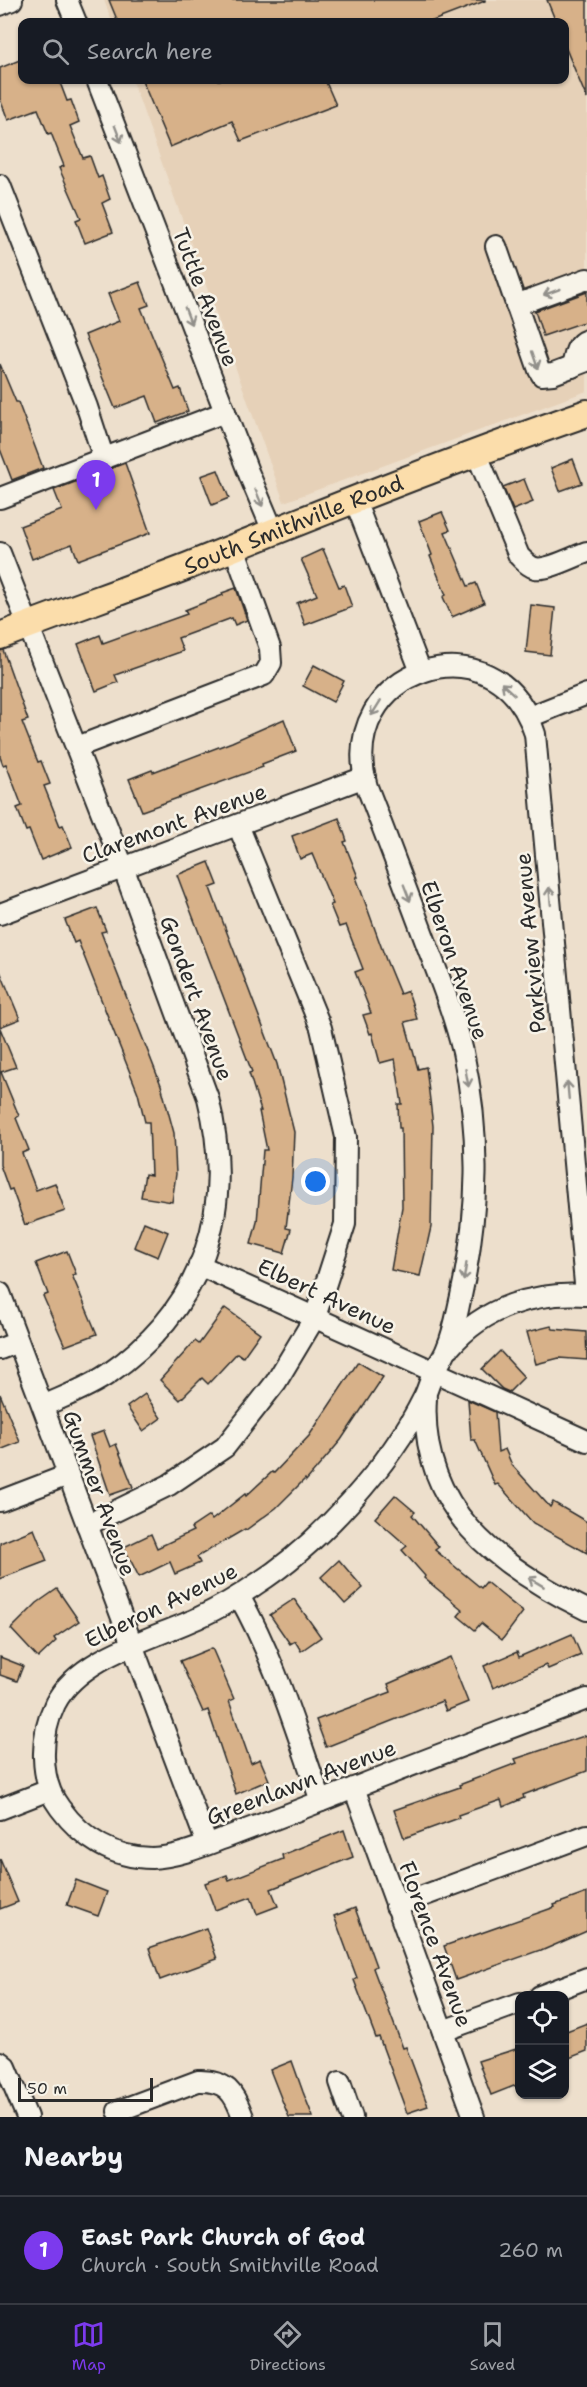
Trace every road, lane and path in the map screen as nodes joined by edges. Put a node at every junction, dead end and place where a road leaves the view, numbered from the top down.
1 (12, 0) edge
2 (67, 0) edge
3 (0, 5) edge
4 (74, 18) edge
5 (99, 84) edge
6 (0, 185) edge
7 (496, 246) dead end
8 (587, 279) edge
9 (516, 305) junction
10 (587, 340) edge
11 (580, 364) edge
12 (225, 412) junction
13 (587, 413) edge
14 (476, 452) junction
15 (104, 459) junction
16 (0, 498) edge
17 (354, 498) junction
18 (273, 531) junction
19 (234, 547) junction
20 (587, 552) edge
21 (0, 553) edge
22 (29, 625) junction
23 (0, 636) edge
24 (421, 672) junction
25 (587, 694) edge
26 (529, 717) junction
27 (77, 747) junction
28 (365, 777) junction
29 (238, 825) junction
30 (123, 867) junction
31 (0, 914) edge
32 (200, 1264) junction
33 (0, 1293) edge
34 (586, 1295) edge
35 (315, 1317) junction
36 (9, 1346) edge
37 (447, 1351) junction
38 (434, 1372) junction
39 (426, 1394) junction
40 (43, 1406) junction
41 (587, 1441) edge
42 (68, 1475) junction
43 (0, 1501) edge
44 (87, 1525) junction
45 (239, 1596) junction
46 (587, 1610) edge
47 (132, 1647) junction
48 (587, 1699) edge
49 (354, 1788) junction
50 (49, 1790) junction
51 (321, 1801) junction
52 (0, 1809) edge
53 (587, 1835) edge
54 (207, 1844) junction
55 (396, 1906) junction
56 (587, 1978) edge
57 (551, 1991) edge
58 (515, 2004) edge
59 (443, 2031) junction
60 (0, 2061) edge
61 (340, 2082) dead end
62 (118, 2111) dead end
63 (27, 2117) edge
64 (243, 2117) edge
65 (352, 2117) edge
66 (474, 2117) edge

1 - 3 street
2 - 4 street
5 -> 12 street, Tuttle Avenue
6 - 15 street
7 - 9 street
8 -> 9 street
9 -> 11 street
10 - 11 street
12 - 15 street
12 -> 18 street, Tuttle Avenue
13 - 14 main road, South Smithville Road
14 - 17 main road, South Smithville Road
14 - 20 street
15 - 16 street
17 - 18 main road, South Smithville Road
17 - 24 street
18 - 19 main road, South Smithville Road
19 - 22 main road, South Smithville Road
19 - 27 street
21 - 22 street, Gondert Avenue
22 - 23 main road, South Smithville Road
22 - 27 street, Gondert Avenue
26 -> 24 street, Parkview Avenue
24 -> 28 street, Elberon Avenue
25 - 26 street
34 -> 26 street, Parkview Avenue
27 - 30 street, Gondert Avenue
28 - 29 street, Claremont Avenue
28 -> 37 street, Elberon Avenue
29 - 30 street, Claremont Avenue
29 - 35 street
30 - 31 street, Claremont Avenue
30 - 32 street, Gondert Avenue
32 - 35 street, Elbert Avenue
32 - 40 street, Gondert Avenue
33 - 36 street, Gummer Avenue
34 - 37 street
35 - 38 street, Elbert Avenue
35 - 44 street
36 - 40 street, Gummer Avenue
37 - 38 street, Elberon Avenue
38 - 39 street, Elberon Avenue
38 - 41 street, Elbert Avenue
39 - 45 street, Elberon Avenue
46 -> 39 street
40 - 42 street, Gummer Avenue
42 - 43 street
42 - 44 street, Gummer Avenue
44 - 47 street, Gummer Avenue
45 - 47 street, Elberon Avenue
45 - 51 street
47 - 50 street, Elberon Avenue
47 - 54 street, Gummer Avenue
48 - 49 street, Greenlawn Avenue
49 - 51 street, Greenlawn Avenue
49 - 55 street, Florence Avenue
50 - 52 street
50 - 54 street, Greenlawn Avenue
51 - 54 street, Greenlawn Avenue
53 - 55 street
55 - 59 street, Florence Avenue
56 - 57 street
58 - 59 street
59 - 66 street, Florence Avenue
60 - 63 street
61 - 65 street
62 - 64 street

